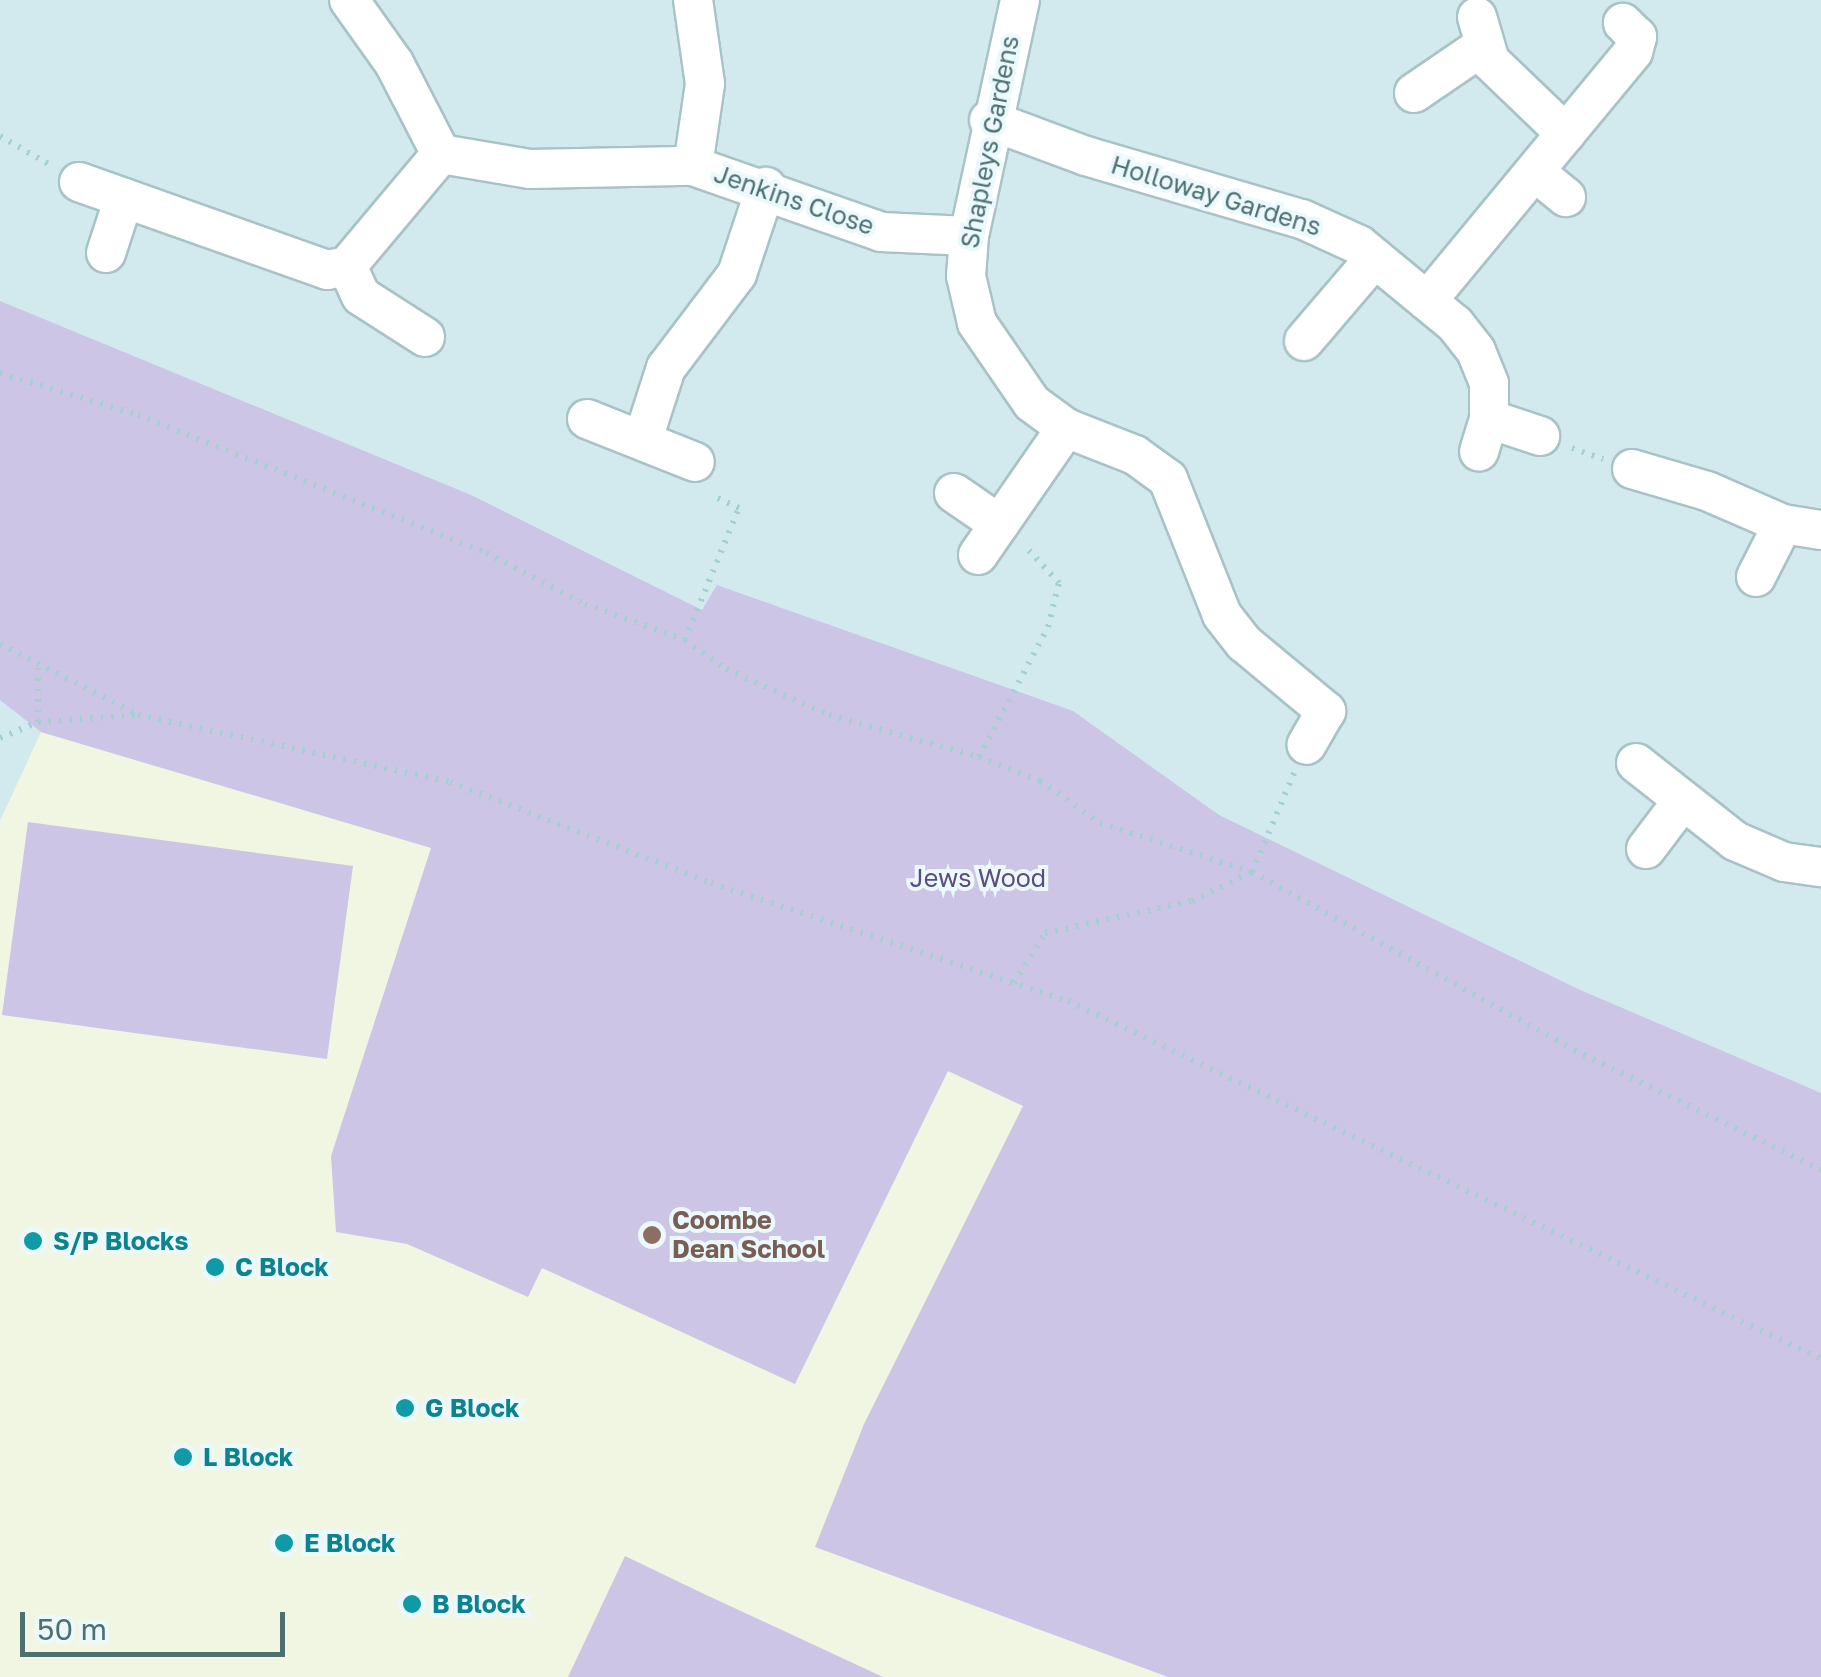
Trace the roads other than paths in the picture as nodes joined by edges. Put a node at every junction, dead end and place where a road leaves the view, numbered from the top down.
1 (349, 0) edge
2 (693, 0) edge
3 (1020, 0) edge
4 (1623, 22) dead end
5 (1414, 93) dead end
6 (990, 120) junction
7 (1566, 134) junction
8 (441, 154) junction
9 (692, 166) junction
10 (1535, 172) junction
11 (79, 182) road end
12 (766, 187) junction
13 (124, 198) junction
14 (1566, 198) dead end
15 (968, 236) junction
16 (106, 252) dead end
17 (1374, 258) junction
18 (347, 266) junction
19 (1428, 301) junction
20 (425, 336) dead end
21 (1304, 341) dead end
22 (586, 419) dead end
23 (1066, 428) junction
24 (1540, 436) road end
25 (643, 439) junction
26 (696, 462) road end
27 (1632, 470) road end
28 (954, 492) dead end
29 (999, 524) junction
30 (1783, 524) junction
31 (1821, 530) edge
32 (978, 555) dead end
33 (1756, 577) dead end
34 (1306, 744) road end
35 (1636, 763) dead end
36 (1683, 800) junction
37 (1646, 849) dead end
38 (1821, 867) edge

1 - 8 street
2 - 9 street
3 - 6 street, Shapleys Gardens
4 - 7 street
5 - 7 street
6 - 15 street, Shapleys Gardens
6 - 17 street, Holloway Gardens
7 - 10 street
8 - 9 street, Jenkins Close
8 - 18 street
9 - 12 street, Jenkins Close
10 - 14 street
10 - 19 street
11 - 13 street
12 - 15 street, Jenkins Close
12 - 25 street
13 - 16 street
13 - 18 street
15 - 23 street, Shapleys Gardens
17 - 19 street, Holloway Gardens
17 - 21 street
18 - 20 street
19 - 24 street, Holloway Gardens
22 - 25 street
23 - 29 street
23 - 34 street, Shapleys Gardens
25 - 26 street
27 - 30 street
28 - 29 street
29 - 32 street
30 - 31 street
30 - 33 street
35 - 36 street
36 - 37 street
36 - 38 street

